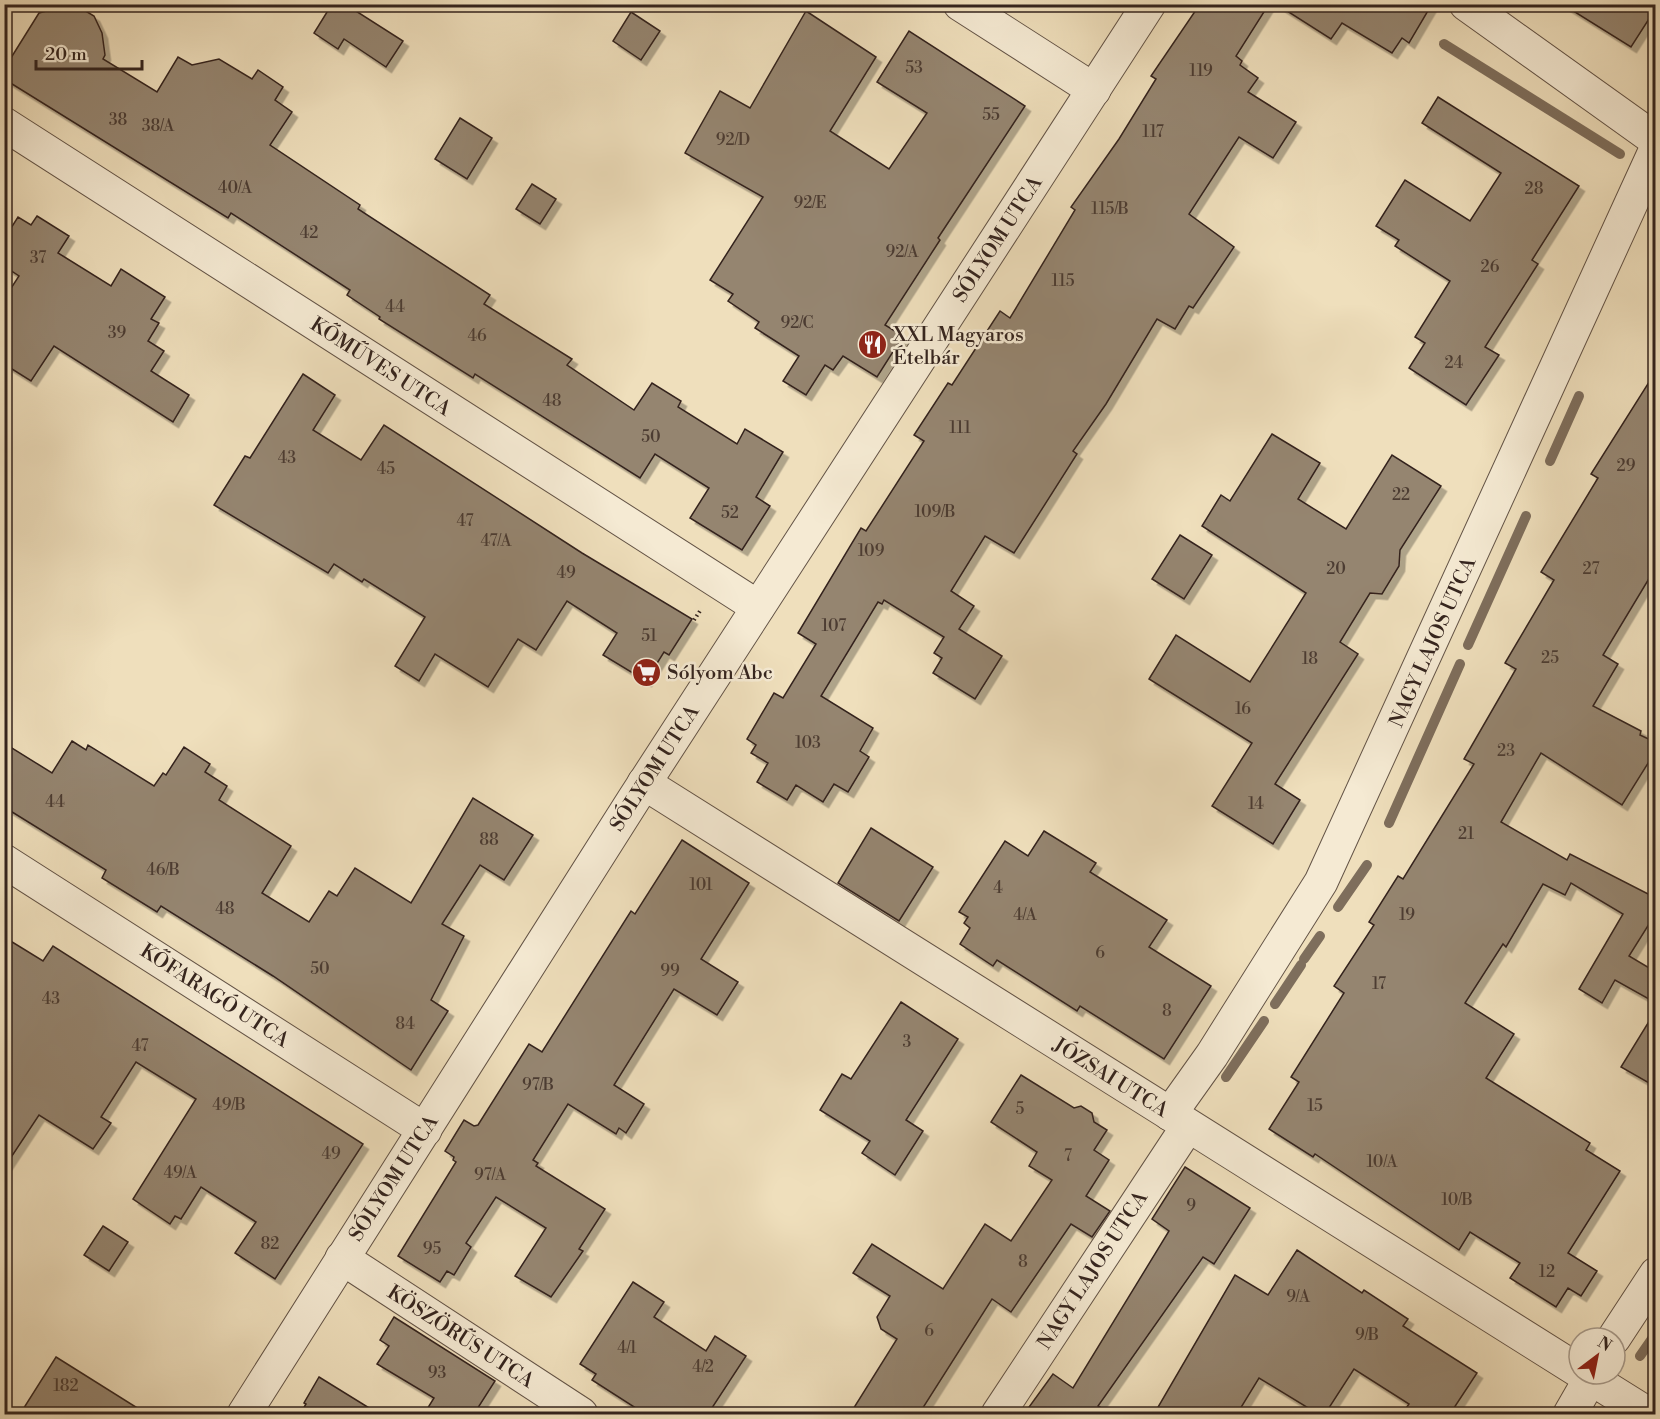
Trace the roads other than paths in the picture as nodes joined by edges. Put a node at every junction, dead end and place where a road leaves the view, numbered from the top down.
1 (960, 4) edge
2 (1149, 4) edge
3 (1466, 4) edge
4 (1094, 90) junction
5 (4, 124) edge
6 (1656, 140) edge
7 (1656, 149) edge
8 (758, 607) junction
9 (644, 783) junction
10 (4, 861) edge
11 (1179, 1120) junction
12 (425, 1130) junction
13 (342, 1258) junction
14 (1656, 1274) edge
15 (1622, 1326) edge
16 (1567, 1362) edge
17 (1581, 1386) edge
18 (1605, 1386) edge
19 (244, 1414) edge
20 (581, 1414) edge
21 (998, 1414) edge
22 (1570, 1414) edge
23 (1648, 1414) edge

1 - 4 street
2 - 4 street, SÓLYOM UTCA
3 - 6 street
4 - 8 street, SÓLYOM UTCA
5 - 8 street, KŐMŰVES UTCA
7 - 11 street, NAGY LAJOS UTCA
8 - 9 street, SÓLYOM UTCA
9 - 11 street, JÓZSAI UTCA
9 - 12 street, SÓLYOM UTCA
10 - 12 street, KŐFARAGÓ UTCA
11 - 16 street, JÓZSAI UTCA
11 - 21 street, NAGY LAJOS UTCA
12 - 13 street, SÓLYOM UTCA
13 - 19 street, SÓLYOM UTCA
13 - 20 street, KÖSZÖRŰS UTCA
14 - 15 street
17 - 22 street
18 - 23 street, JÓZSAI UTCA

